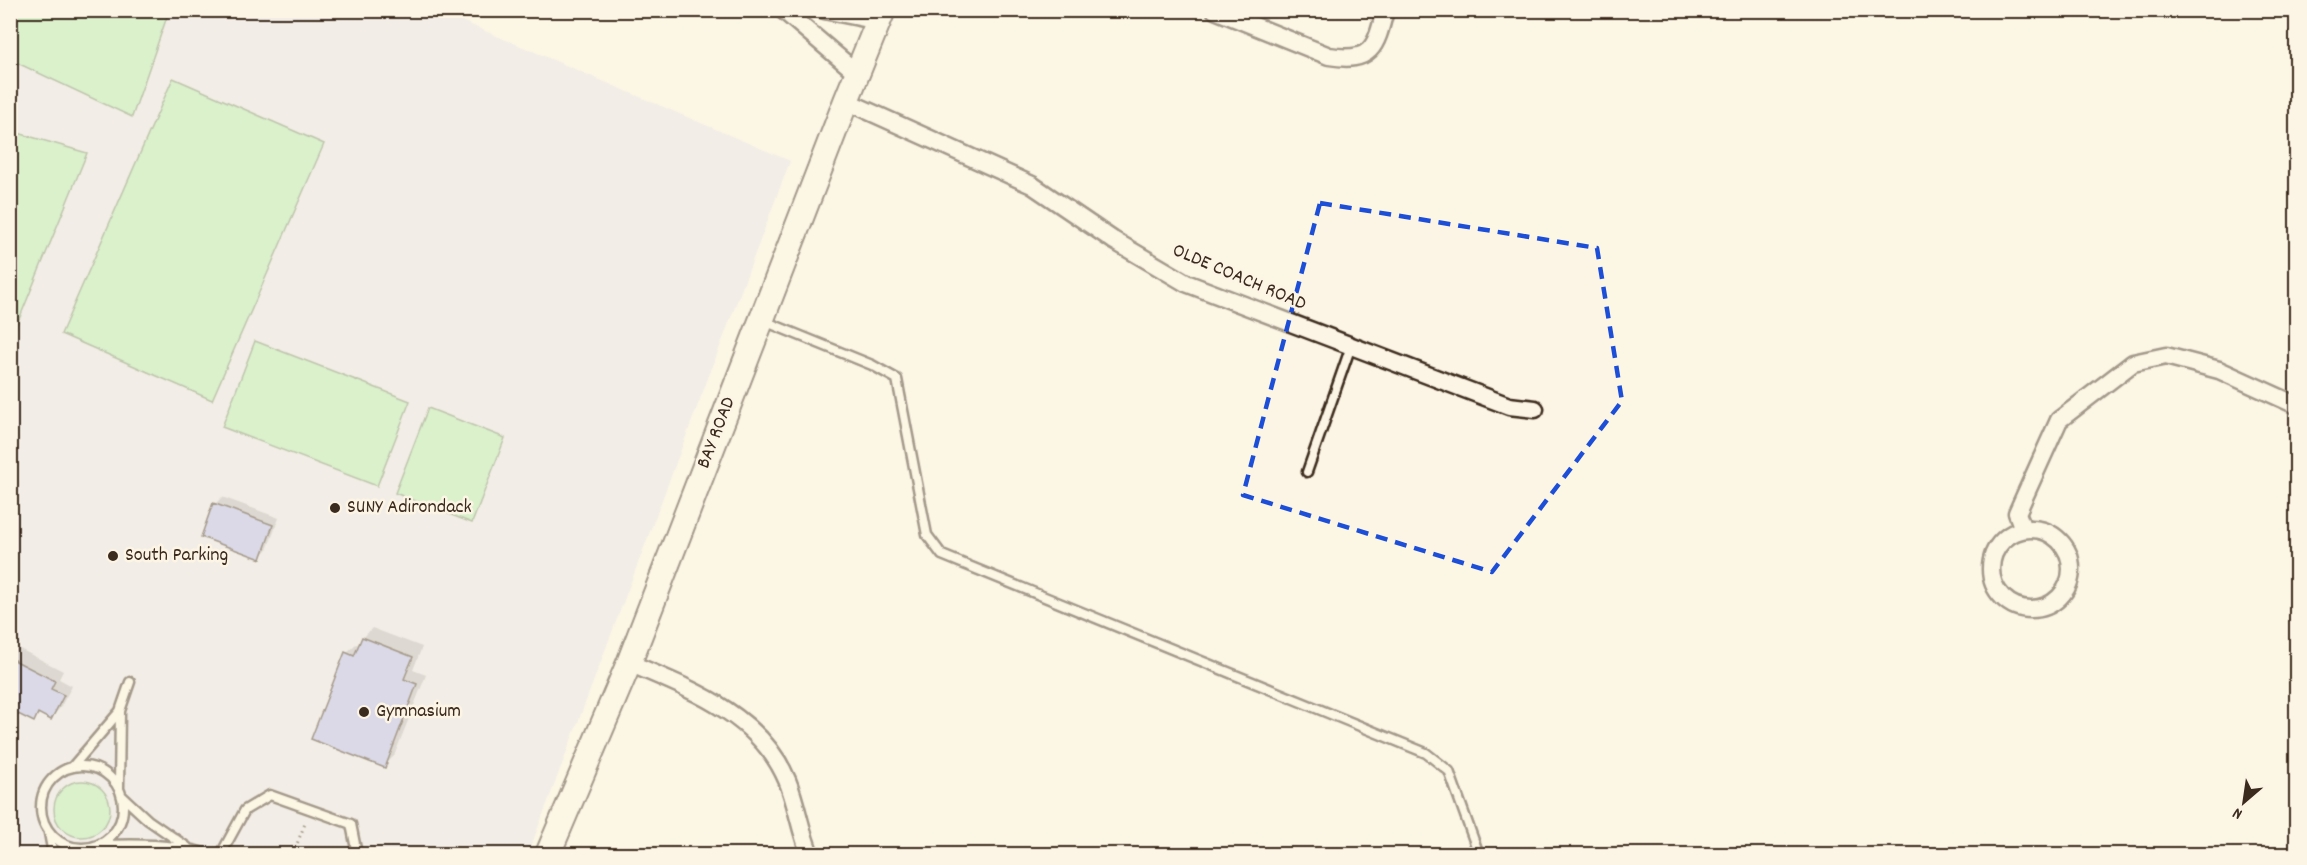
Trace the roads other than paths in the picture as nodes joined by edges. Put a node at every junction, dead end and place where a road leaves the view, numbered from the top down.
1 (783, 10) edge
2 (824, 10) edge
3 (1215, 10) edge
4 (1385, 10) edge
5 (881, 16) edge
6 (857, 73) junction
7 (846, 100) junction
8 (761, 320) junction
9 (1351, 346) junction
10 (2296, 405) edge
11 (1535, 409) dead end
12 (1307, 472) dead end
13 (2023, 529) junction
14 (629, 663) junction
15 (130, 682) dead end
16 (120, 711) junction
17 (73, 766) junction
18 (120, 792) junction
19 (49, 832) junction
20 (188, 848) junction
21 (93, 849) edge
22 (53, 855) edge
23 (208, 855) edge
24 (221, 855) edge
25 (357, 855) edge
26 (548, 855) edge
27 (810, 855) edge
28 (1482, 855) edge

1 - 6 street
2 - 5 street
3 - 4 street
5 - 6 street, BAY ROAD
6 - 7 street, BAY ROAD
7 - 8 street, BAY ROAD
7 - 9 street, OLDE COACH ROAD
8 - 14 street, BAY ROAD
8 - 28 lane
9 - 11 street, OLDE COACH ROAD
9 - 12 lane
10 - 13 street
13 - 13 street
14 - 26 street, BAY ROAD
14 - 27 street
15 - 16 lane
16 - 17 lane
16 - 18 lane
17 - 18 lane
17 - 19 lane
18 - 20 lane
18 - 21 lane
19 - 21 lane
19 - 22 lane
20 - 21 lane
20 - 23 lane
24 - 25 lane

